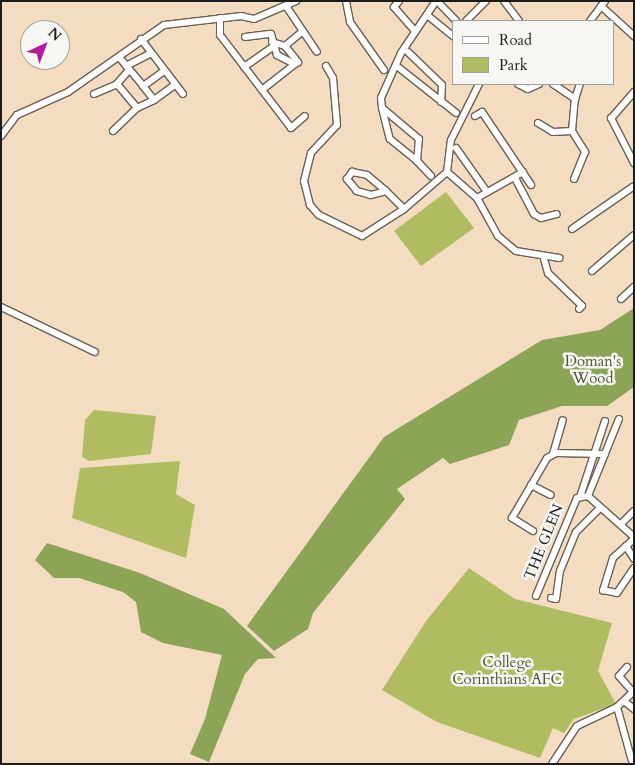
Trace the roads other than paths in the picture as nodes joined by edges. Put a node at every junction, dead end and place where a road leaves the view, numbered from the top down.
1 (296, 1) edge
2 (346, 1) edge
3 (399, 1) edge
4 (436, 1) edge
5 (486, 1) edge
6 (504, 1) edge
7 (603, 4) edge
8 (286, 6) junction
9 (427, 15) junction
10 (220, 18) junction
11 (455, 20) edge
12 (467, 20) edge
13 (518, 20) edge
14 (591, 20) edge
15 (302, 31) junction
16 (415, 31) junction
17 (452, 35) edge
18 (634, 36) edge
19 (245, 37) dead end
20 (141, 39) junction
21 (272, 44) junction
22 (285, 46) junction
23 (317, 52) dead end
24 (408, 52) dead end
25 (151, 53) junction
26 (119, 57) junction
27 (298, 62) dead end
28 (326, 66) dead end
29 (244, 67) junction
30 (398, 67) junction
31 (128, 68) junction
32 (384, 70) dead end
33 (164, 71) junction
34 (117, 84) junction
35 (175, 85) junction
36 (478, 85) edge
37 (520, 85) edge
38 (537, 85) edge
39 (554, 85) edge
40 (580, 85) edge
41 (143, 86) junction
42 (262, 90) junction
43 (634, 92) edge
44 (94, 94) dead end
45 (183, 94) dead end
46 (575, 99) junction
47 (154, 100) junction
48 (441, 102) junction
49 (137, 108) junction
50 (382, 108) junction
51 (456, 113) dead end
52 (305, 116) dead end
53 (475, 116) dead end
54 (538, 123) dead end
55 (113, 131) dead end
56 (572, 131) junction
57 (1, 136) edge
58 (456, 148) dead end
59 (417, 162) junction
60 (634, 163) edge
61 (447, 172) junction
62 (523, 172) junction
63 (431, 176) dead end
64 (515, 178) junction
65 (574, 179) dead end
66 (531, 185) dead end
67 (634, 186) edge
68 (386, 191) junction
69 (487, 192) junction
70 (476, 198) junction
71 (404, 209) junction
72 (557, 214) dead end
73 (572, 229) dead end
74 (634, 235) edge
75 (558, 258) dead end
76 (544, 259) junction
77 (592, 271) dead end
78 (634, 287) edge
79 (621, 299) dead end
80 (1, 306) edge
81 (579, 309) dead end
82 (95, 352) dead end
83 (619, 419) dead end
84 (563, 420) dead end
85 (605, 421) dead end
86 (593, 453) junction
87 (553, 454) junction
88 (605, 454) junction
89 (531, 486) junction
90 (551, 495) dead end
91 (588, 496) junction
92 (578, 497) junction
93 (634, 505) edge
94 (599, 509) junction
95 (632, 513) edge
96 (622, 523) junction
97 (533, 532) dead end
98 (634, 538) edge
99 (626, 546) junction
100 (634, 559) edge
101 (634, 568) edge
102 (536, 596) dead end
103 (551, 598) dead end
104 (627, 667) dead end
105 (633, 691) edge
106 (624, 702) junction
107 (616, 707) junction
108 (634, 709) edge
109 (632, 760) dead end
110 (552, 764) edge

1 - 8 street
2 - 32 street
3 - 16 street
4 - 9 street
4 - 11 street
5 - 12 street
6 - 13 street
7 - 14 street
7 - 18 street
8 - 10 street
8 - 15 street
9 - 16 street
9 - 17 street
10 - 20 street
10 - 29 street
15 - 22 street
15 - 23 street
16 - 30 street
19 - 21 street
20 - 25 street
20 - 26 street
21 - 22 street
21 - 29 street
21 - 42 street
22 - 27 street
24 - 48 street
25 - 31 street
25 - 33 street
26 - 31 street
26 - 57 street
28 - 71 street
29 - 42 street
30 - 48 street
30 - 50 street
31 - 34 street
31 - 41 street
33 - 35 street
33 - 41 street
34 - 44 street
34 - 49 street
35 - 45 street
35 - 47 street
36 - 61 street
37 - 38 street
39 - 46 street
40 - 46 street
41 - 47 street
42 - 52 street
43 - 60 street
46 - 56 street
47 - 49 street
48 - 51 street
49 - 55 street
50 - 59 street
50 - 59 street
53 - 62 street
54 - 56 street
56 - 65 street
58 - 69 street
59 - 63 street
61 - 70 street
61 - 71 street
62 - 64 street
62 - 66 street
64 - 69 street
64 - 72 street
67 - 73 street
68 - 68 street
68 - 71 street
69 - 70 street
70 - 76 street
74 - 77 street
75 - 76 street
76 - 81 street
78 - 79 street
80 - 82 street
83 - 88 street
84 - 87 street
85 - 86 street, THE GLEN
86 - 87 street
86 - 88 street
86 - 92 street, THE GLEN
87 - 89 street
88 - 91 street
89 - 90 street
89 - 97 street
91 - 92 street
91 - 94 street
92 - 102 street, THE GLEN
93 - 95 street
94 - 96 street
94 - 103 street
95 - 96 street
96 - 98 street
98 - 99 street
99 - 100 street
99 - 101 street
104 - 105 street
105 - 106 street
106 - 107 street
106 - 108 street
107 - 109 street
107 - 110 street

